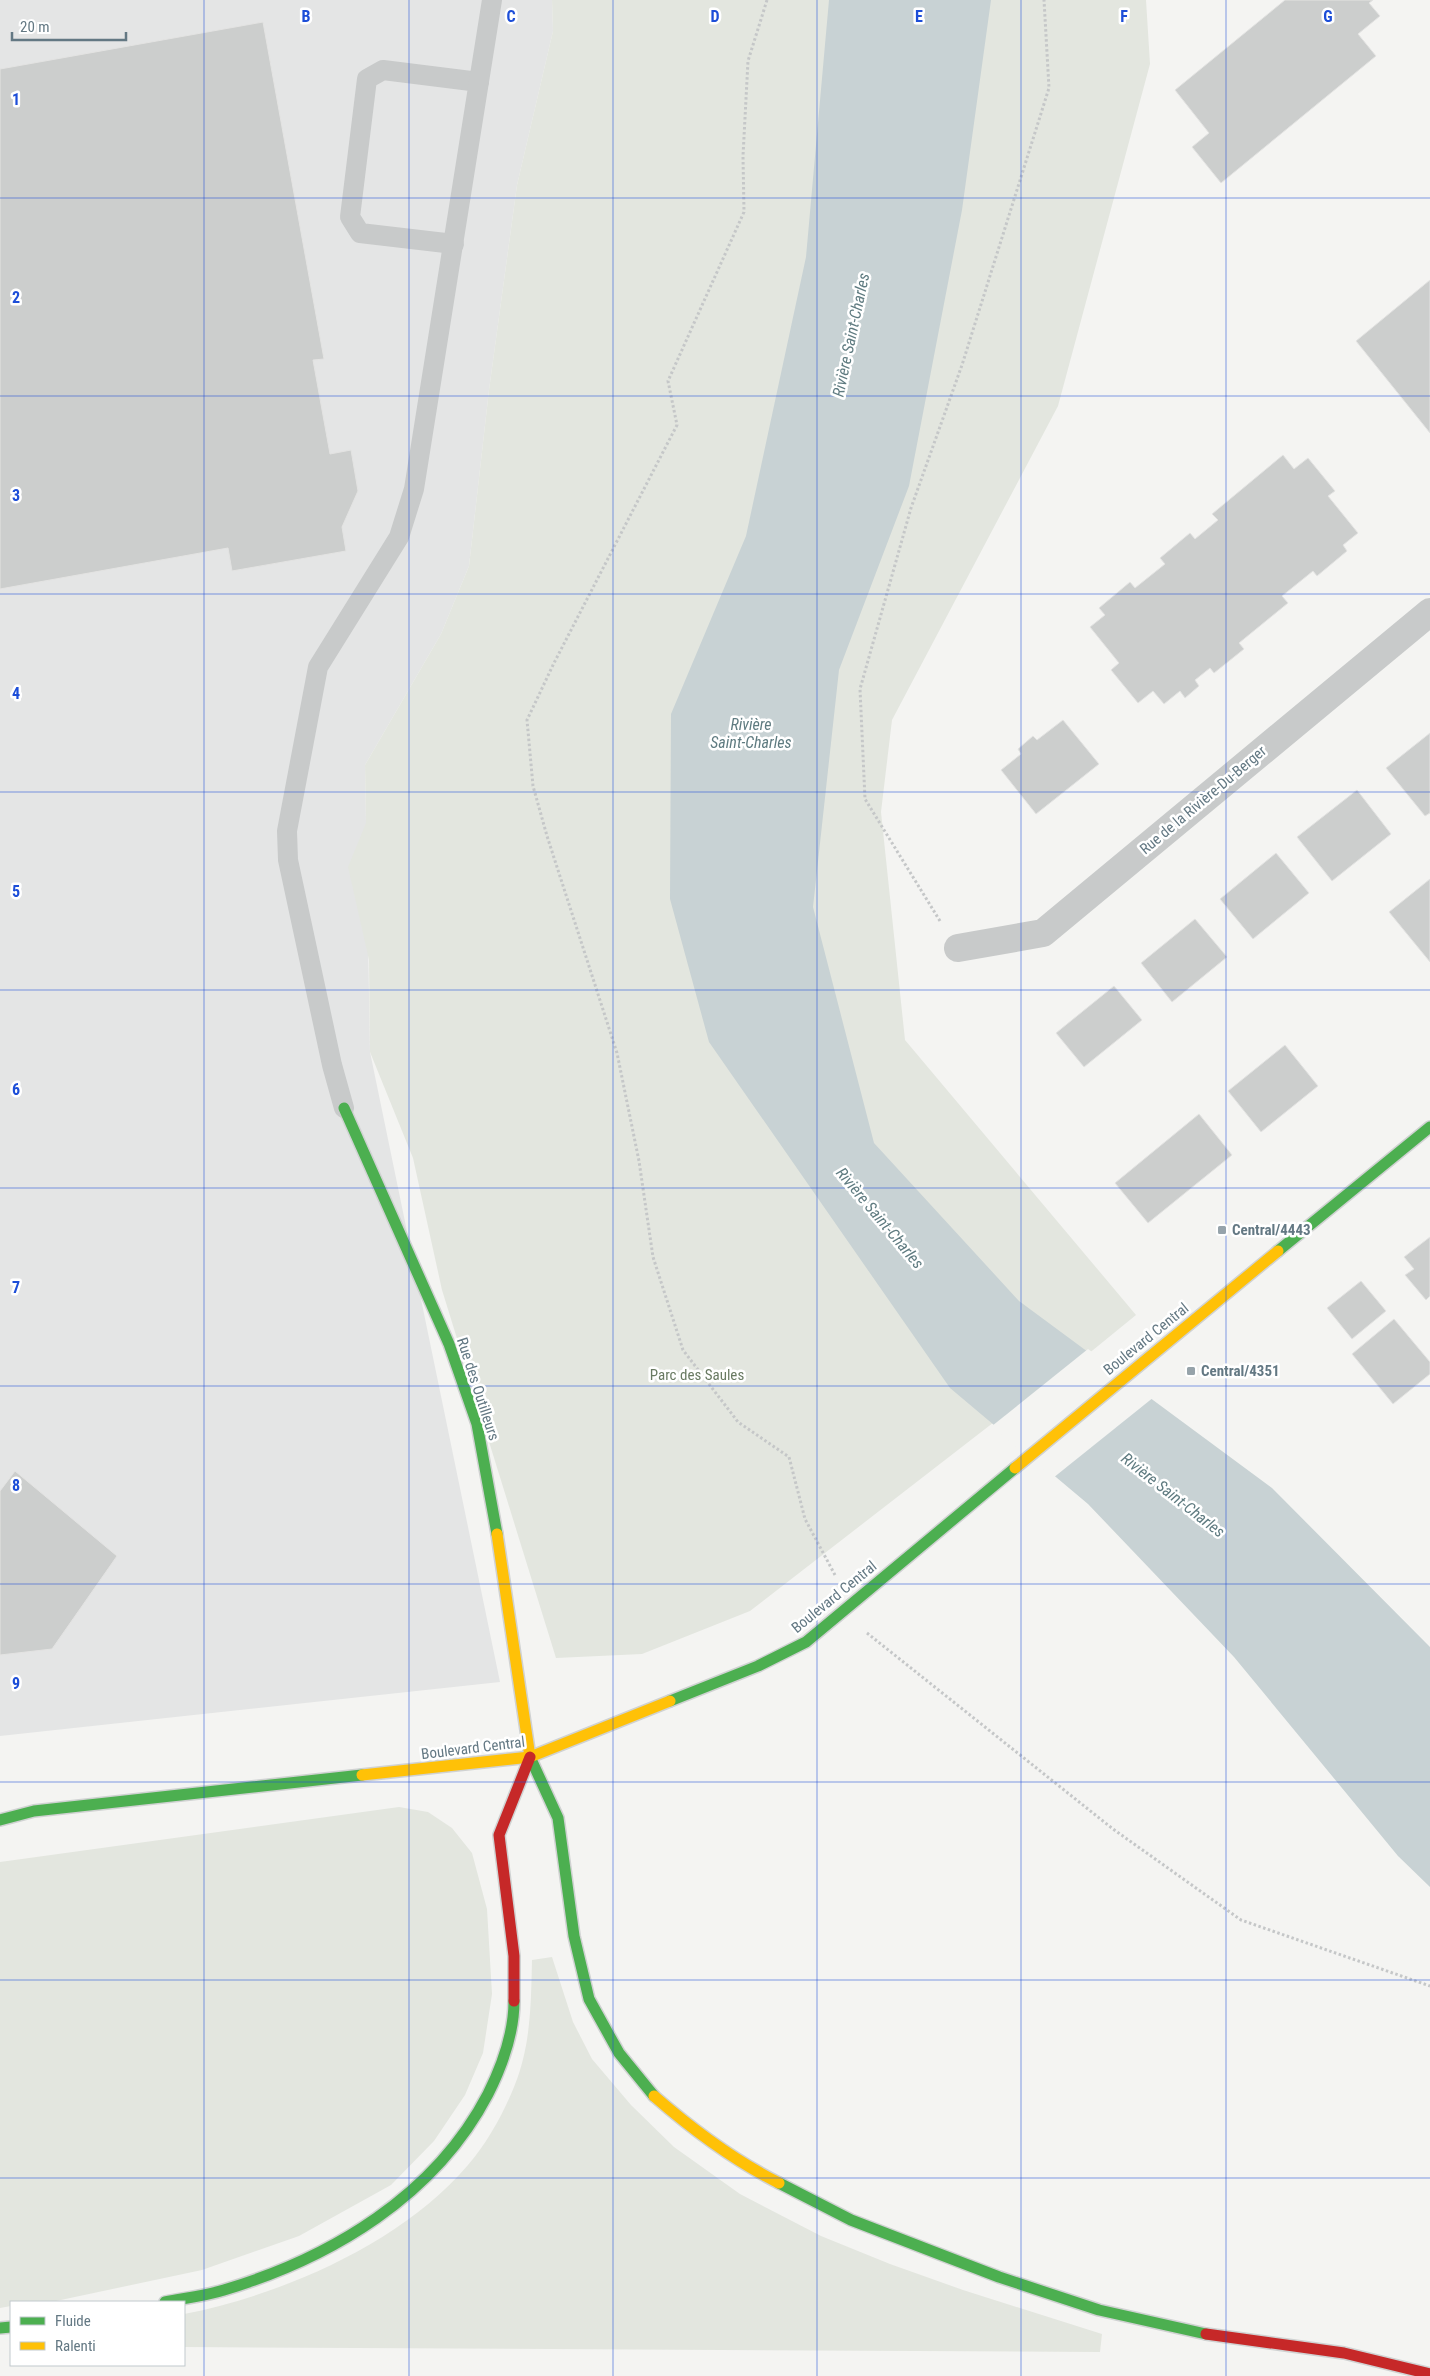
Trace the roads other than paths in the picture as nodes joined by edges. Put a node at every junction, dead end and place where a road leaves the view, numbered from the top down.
1 (492, 0) edge
2 (479, 82) junction
3 (454, 244) junction
4 (1430, 612) edge
5 (958, 948) road end
6 (344, 1108) joint
7 (1430, 1127) edge
8 (530, 1757) junction
9 (0, 1808) edge
10 (34, 1811) junction
11 (0, 1820) edge
12 (170, 2301) edge
13 (1430, 2374) edge

1 - 2 lane
2 - 3 lane
2 - 3 lane
3 - 6 lane
4 - 5 street, Rue de la Rivière-Du-Berger
6 - 8 main road, Rue des Outilleurs
7 - 8 main road, Boulevard Central
8 - 10 main road, Boulevard Central
8 - 12 main road
8 - 13 main road
9 - 10 main road, Boulevard Central
10 - 11 main road, Boulevard Central

